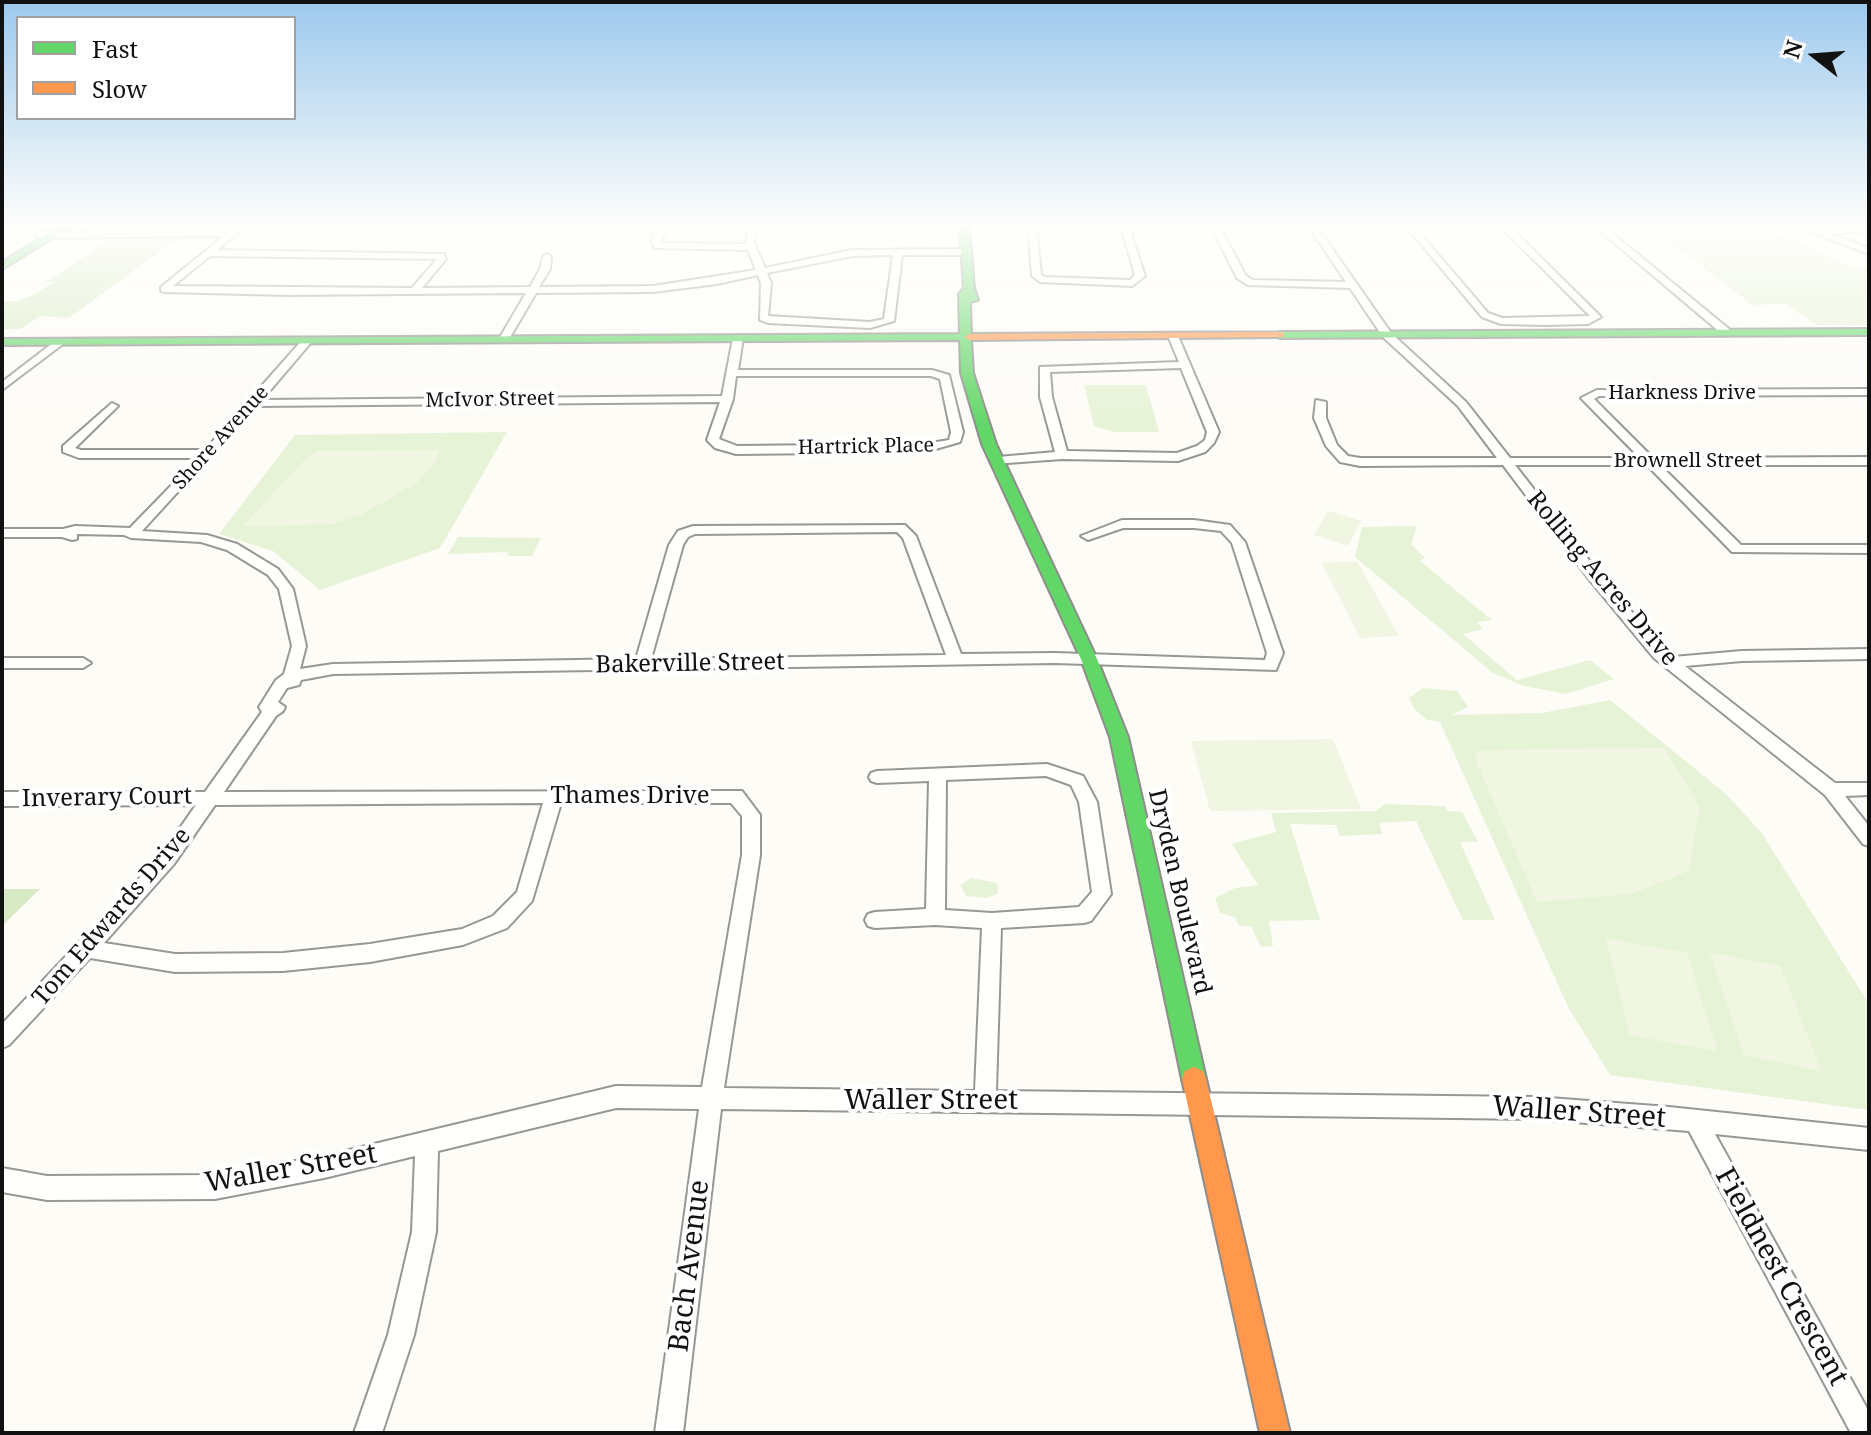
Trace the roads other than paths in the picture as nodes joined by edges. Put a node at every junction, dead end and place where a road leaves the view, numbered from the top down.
1 (235, 291) edge
2 (415, 291) joint
3 (419, 291) edge
4 (532, 291) edge
5 (765, 291) edge
6 (894, 291) edge
7 (967, 291) edge
8 (1357, 291) edge
9 (1465, 291) edge
10 (1570, 291) edge
11 (1677, 291) edge
12 (1725, 331) junction
13 (1869, 332) edge
14 (1387, 335) junction
15 (1173, 336) junction
16 (971, 337) junction
17 (738, 338) junction
18 (504, 339) junction
19 (308, 340) junction
20 (2, 342) edge
21 (58, 344) junction
22 (1183, 365) junction
23 (732, 373) junction
24 (5, 382) edge
25 (1869, 392) edge
26 (727, 399) junction
27 (1320, 402) dead end
28 (254, 403) junction
29 (112, 406) dead end
30 (208, 454) junction
31 (1062, 455) junction
32 (998, 461) junction
33 (1652, 461) junction
34 (1869, 461) edge
35 (1507, 462) junction
36 (2, 533) edge
37 (131, 534) junction
38 (1088, 536) dead end
39 (1869, 549) edge
40 (1869, 654) edge
41 (955, 659) junction
42 (1089, 659) junction
43 (2, 663) edge
44 (83, 663) dead end
45 (1668, 663) junction
46 (642, 665) junction
47 (291, 676) junction
48 (938, 774) junction
49 (877, 777) dead end
50 (1869, 789) edge
51 (1831, 790) junction
52 (554, 796) junction
53 (213, 797) junction
54 (2, 799) edge
55 (1869, 839) edge
56 (935, 917) junction
57 (875, 920) dead end
58 (992, 921) junction
59 (85, 949) junction
60 (2, 1038) edge
61 (711, 1099) junction
62 (985, 1101) junction
63 (1199, 1101) junction
64 (1696, 1122) junction
65 (1869, 1139) edge
66 (427, 1143) junction
67 (2, 1180) edge
68 (368, 1433) edge
69 (669, 1433) edge
70 (1275, 1433) edge
71 (1866, 1433) edge

1 - 2 street
2 - 3 street
4 - 18 street
5 - 6 street
7 - 16 street, Dryden Boulevard
8 - 14 street, Rolling Acres Drive
9 - 10 street
11 - 12 street
12 - 13 street
12 - 14 street
14 - 15 street
14 - 35 street, Rolling Acres Drive
15 - 16 street
15 - 22 street
16 - 17 street
16 - 32 street, Dryden Boulevard
17 - 18 street
17 - 23 street, Hartrick Place
18 - 19 street
19 - 21 street
19 - 28 street, Shore Avenue
20 - 21 street
21 - 24 street
22 - 31 street
22 - 31 street
23 - 26 street, Hartrick Place
23 - 26 street, Hartrick Place
25 - 33 street, Harkness Drive
26 - 28 street, McIvor Street
27 - 35 street, Brownell Street
28 - 30 street, Shore Avenue
29 - 30 street
30 - 37 street, Shore Avenue
31 - 32 street
32 - 42 street, Dryden Boulevard
33 - 34 street, Brownell Street
33 - 35 street, Brownell Street
33 - 39 street
35 - 45 street, Rolling Acres Drive
36 - 37 street, Tom Edwards Drive
37 - 47 street, Tom Edwards Drive
38 - 42 street, Bakerville Street
40 - 45 street
41 - 42 street, Bakerville Street
41 - 46 street, Bakerville Street
41 - 46 street
42 - 63 street, Dryden Boulevard
43 - 44 street
45 - 51 street, Rolling Acres Drive
46 - 47 street, Bakerville Street
47 - 53 street, Tom Edwards Drive
48 - 49 street
48 - 56 street
48 - 58 street
50 - 51 street
51 - 55 street, Rolling Acres Drive
52 - 53 street, Thames Drive
52 - 59 street
52 - 61 street, Thames Drive
53 - 54 street, Inverary Court
53 - 59 street, Tom Edwards Drive
56 - 57 street
56 - 58 street
58 - 62 street
59 - 60 street, Tom Edwards Drive
61 - 62 street, Waller Street
61 - 66 street, Waller Street
61 - 69 street, Bach Avenue
62 - 63 street, Waller Street
63 - 64 street, Waller Street
63 - 70 street, Dryden Boulevard
64 - 65 street, Waller Street
64 - 71 street, Fieldnest Crescent
66 - 67 street, Waller Street
66 - 68 street

